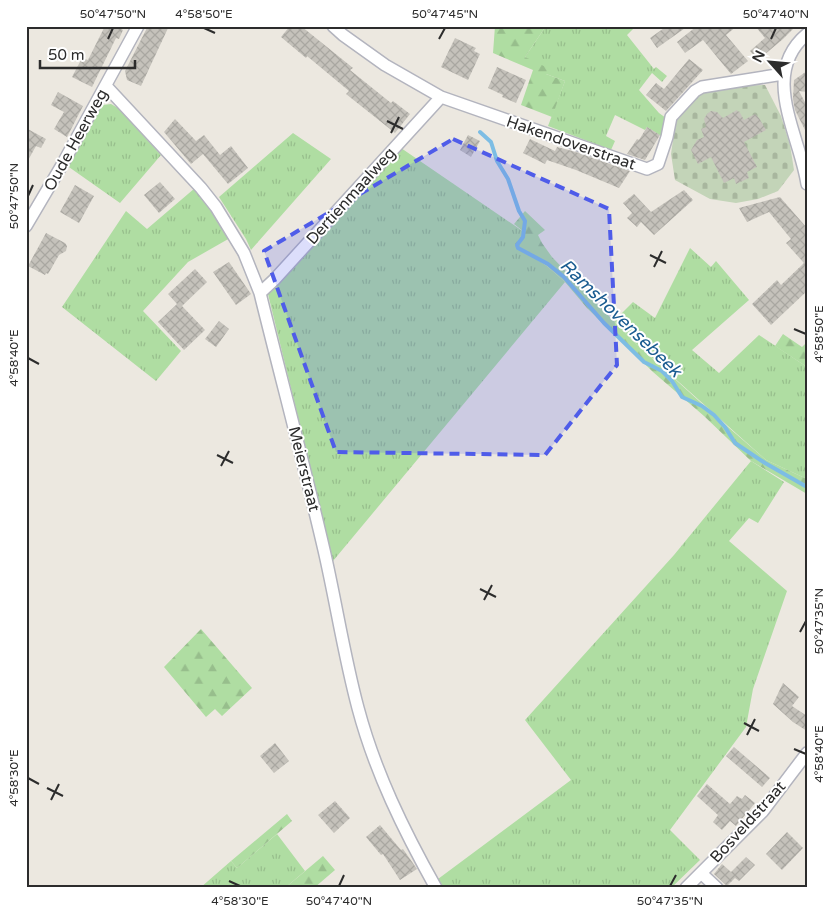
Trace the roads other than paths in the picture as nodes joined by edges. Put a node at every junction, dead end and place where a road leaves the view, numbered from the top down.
1 (138, 26) edge
2 (334, 26) edge
3 (807, 34) edge
4 (783, 74) junction
5 (106, 86) junction
6 (441, 97) junction
7 (807, 184) edge
8 (26, 226) edge
9 (260, 293) junction
10 (807, 753) edge
11 (700, 873) junction
12 (436, 888) edge
13 (686, 888) edge
14 (717, 888) edge

1 - 5 street, Oude Heerweg
2 - 6 street, Hakendoverstraat
3 - 4 street
4 - 6 street, Hakendoverstraat
4 - 7 street
5 - 8 street, Oude Heerweg
5 - 9 street, Meierstraat
6 - 9 street, Dertienmaalweg
9 - 12 street, Meierstraat
10 - 11 street, Bosveldstraat
11 - 13 street, Bosveldstraat
11 - 14 street

